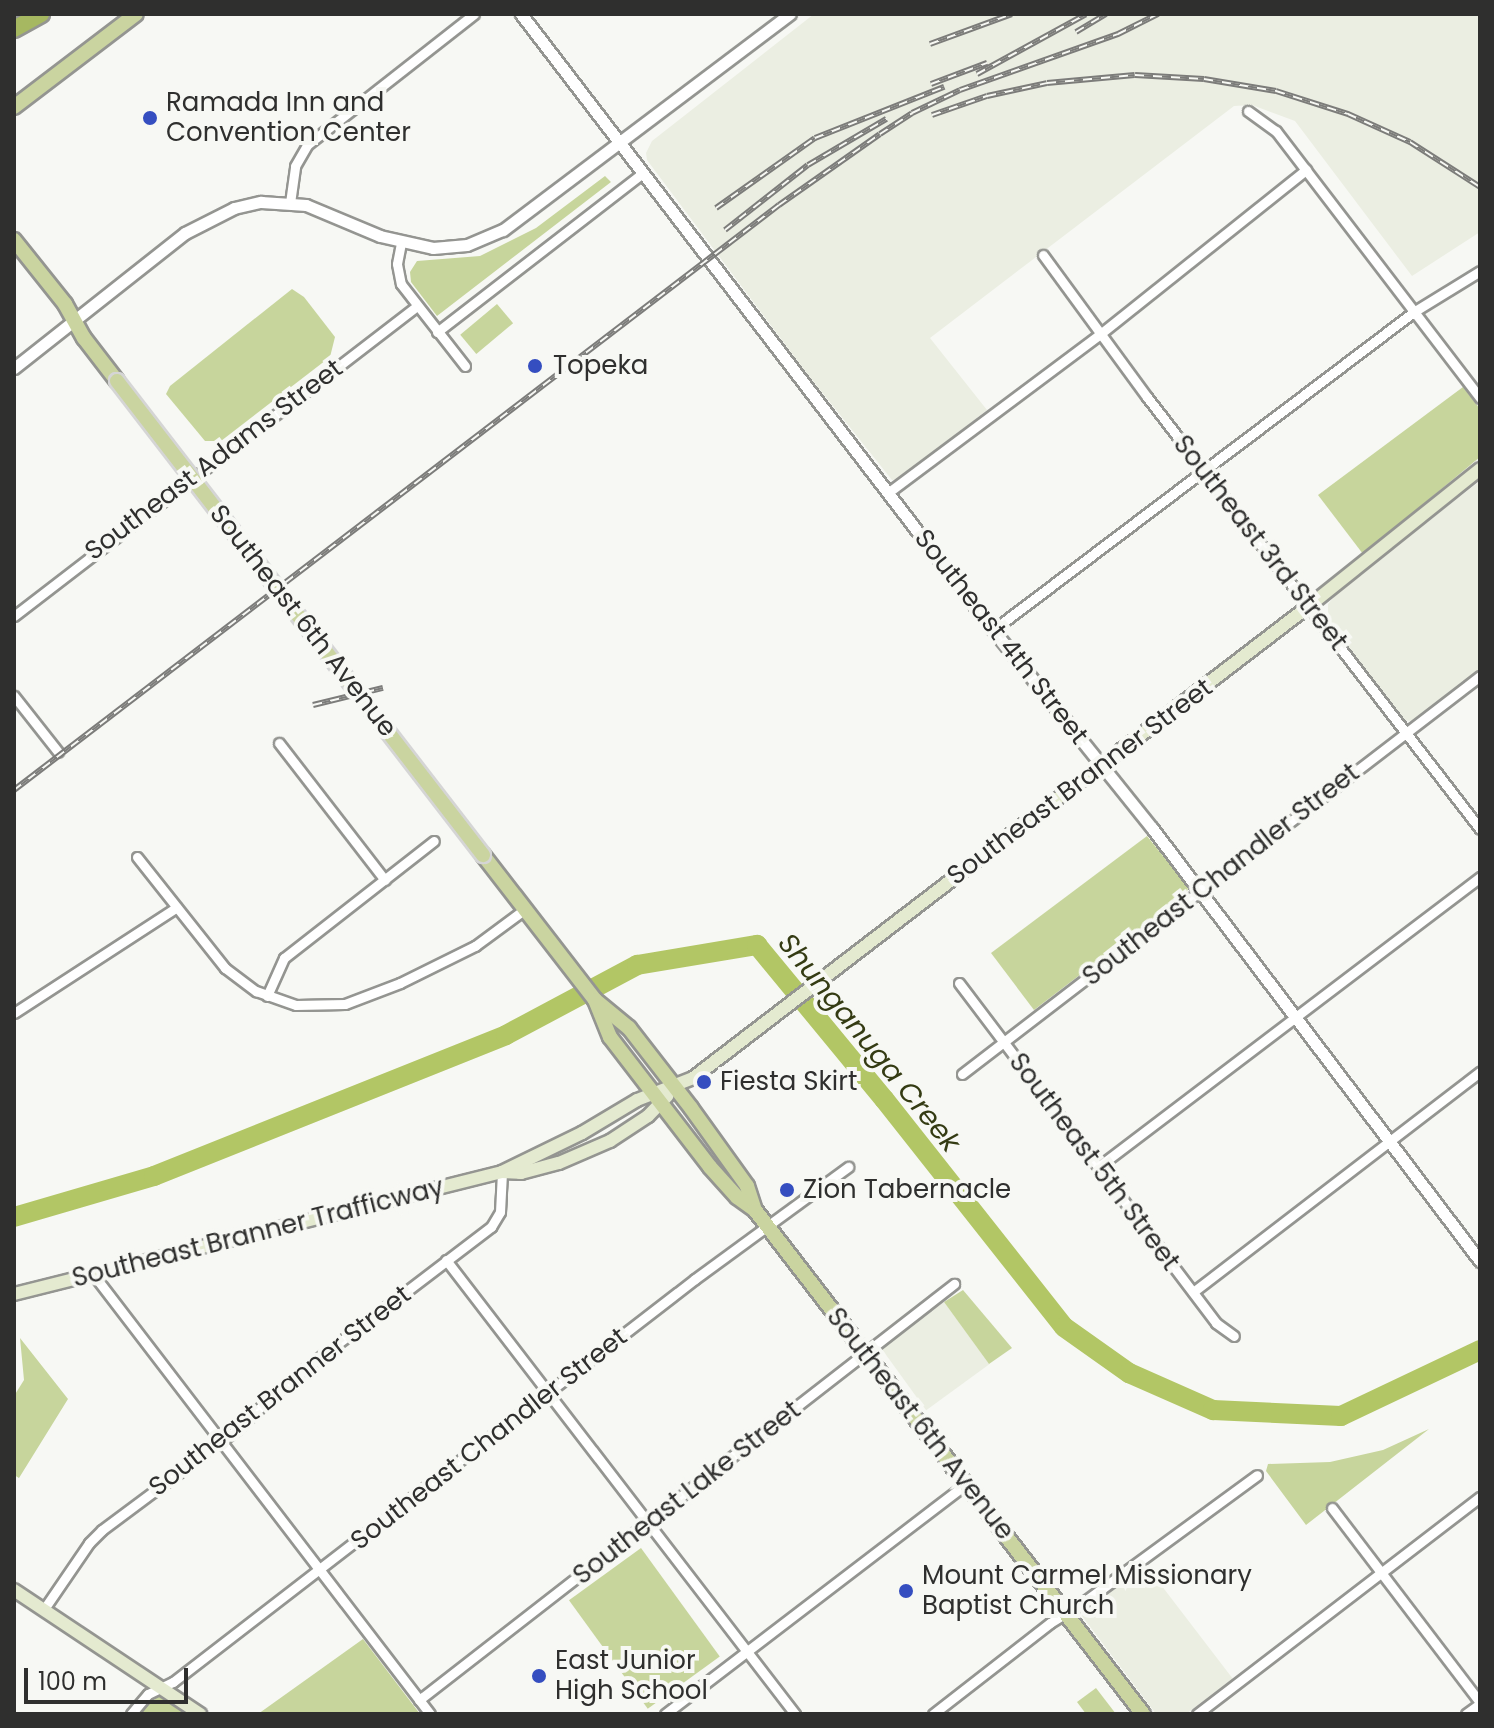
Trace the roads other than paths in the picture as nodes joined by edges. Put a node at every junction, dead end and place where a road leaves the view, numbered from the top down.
1 (41, 14) edge
2 (136, 14) edge
3 (474, 14) edge
4 (521, 14) edge
5 (790, 14) edge
6 (14, 29) edge
7 (14, 107) edge
8 (1248, 111) dead end
9 (621, 144) junction
10 (1306, 170) junction
11 (643, 173) junction
12 (290, 203) junction
13 (14, 240) edge
14 (401, 243) junction
15 (1043, 255) dead end
16 (1480, 271) edge
17 (417, 306) junction
18 (1415, 311) junction
19 (75, 322) junction
20 (437, 332) junction
21 (1099, 335) junction
22 (465, 366) dead end
23 (14, 368) edge
24 (1480, 398) edge
25 (1480, 469) edge
26 (1205, 470) junction
27 (889, 492) junction
28 (1309, 606) junction
29 (14, 616) edge
30 (993, 630) junction
31 (1480, 676) edge
32 (14, 696) edge
33 (1406, 734) junction
34 (279, 743) dead end
35 (58, 752) dead end
36 (1101, 765) junction
37 (1480, 829) edge
38 (434, 841) dead end
39 (137, 857) dead end
40 (1480, 877) edge
41 (385, 880) junction
42 (1200, 891) junction
43 (177, 907) junction
44 (525, 909) junction
45 (959, 983) dead end
46 (267, 996) junction
47 (595, 1000) junction
48 (14, 1013) edge
49 (1295, 1015) junction
50 (1004, 1042) junction
51 (1480, 1072) edge
52 (962, 1074) dead end
53 (675, 1088) junction
54 (658, 1098) junction
55 (1391, 1140) junction
56 (848, 1167) dead end
57 (1098, 1167) junction
58 (502, 1172) junction
59 (755, 1210) junction
60 (768, 1226) junction
61 (446, 1260) junction
62 (1480, 1261) edge
63 (93, 1274) junction
64 (954, 1284) dead end
65 (1193, 1292) junction
66 (14, 1294) edge
67 (1234, 1336) dead end
68 (865, 1353) junction
69 (549, 1394) junction
70 (221, 1441) junction
71 (1257, 1475) dead end
72 (966, 1484) junction
73 (1480, 1497) edge
74 (1332, 1508) dead end
75 (648, 1523) junction
76 (320, 1570) junction
77 (1382, 1574) junction
78 (14, 1590) edge
79 (44, 1609) junction
80 (1066, 1613) junction
81 (746, 1651) junction
82 (161, 1688) junction
83 (419, 1700) junction
84 (1480, 1703) edge
85 (131, 1714) edge
86 (200, 1714) edge
87 (430, 1714) edge
88 (665, 1714) edge
89 (795, 1714) edge
90 (933, 1714) edge
91 (1143, 1714) edge
92 (1197, 1714) edge
93 (1466, 1714) edge

1 - 6 highway
2 - 7 main road
3 - 12 street
4 - 9 street, Southeast 4th Street
5 - 9 street
8 - 10 street
9 - 11 street, Southeast 4th Street
9 - 14 street
10 - 18 street
10 - 21 street
11 - 20 street
11 - 27 street, Southeast 4th Street
12 - 14 street
12 - 19 street
13 - 19 main road, Southeast 6th Avenue
14 - 17 street
15 - 21 street, Southeast 3rd Street
16 - 18 street
17 - 20 street
17 - 29 street, Southeast Adams Street
18 - 24 street
18 - 26 street
19 - 23 street
19 - 44 main road, Southeast 6th Avenue, bridge
20 - 22 street
21 - 26 street, Southeast 3rd Street
21 - 27 street
25 - 28 main road, Southeast Branner Street
26 - 28 street, Southeast 3rd Street
26 - 30 street
27 - 30 street, Southeast 4th Street
28 - 33 street, Southeast 3rd Street
28 - 36 main road, Southeast Branner Street
30 - 36 street, Southeast 4th Street
31 - 33 street, Southeast Chandler Street
32 - 35 street
33 - 37 street, Southeast 3rd Street
33 - 42 street, Southeast Chandler Street
34 - 41 street
36 - 42 street, Southeast 4th Street
36 - 53 main road, Southeast Branner Street
38 - 41 street
39 - 43 street
40 - 49 street
41 - 46 street
42 - 49 street, Southeast 4th Street
42 - 50 street, Southeast Chandler Street
43 - 46 street
43 - 48 street
44 - 46 street
44 - 47 main road, Southeast 6th Avenue
45 - 50 street, Southeast 5th Street
47 - 53 main road, Southeast 6th Avenue
47 - 54 main road, Southeast 6th Avenue
49 - 55 street, Southeast 4th Street
49 - 57 street
50 - 52 street, Southeast Chandler Street
50 - 57 street, Southeast 5th Street
51 - 55 street
53 - 54 main road, Southeast Branner Street
53 - 59 main road, Southeast 6th Avenue
54 - 58 main road, Southeast Branner Street
54 - 58 main road, Southeast Branner Street
54 - 59 main road, Southeast 6th Avenue
55 - 62 street, Southeast 4th Street
55 - 65 street
56 - 60 street, Southeast Chandler Street
57 - 65 street, Southeast 5th Street
58 - 61 street, Southeast Branner Street
58 - 63 main road, Southeast Branner Trafficway
59 - 60 main road, Southeast 6th Avenue
60 - 68 main road, Southeast 6th Avenue
60 - 69 street, Southeast Chandler Street
61 - 69 street
61 - 70 street, Southeast Branner Street
63 - 66 main road, Southeast Branner Trafficway
63 - 70 street
64 - 68 street, Southeast Lake Street
65 - 67 street, Southeast 5th Street
68 - 72 main road, Southeast 6th Avenue
68 - 75 street, Southeast Lake Street
69 - 75 street
69 - 76 street, Southeast Chandler Street
70 - 76 street
70 - 79 street, Southeast Branner Street
71 - 80 street
72 - 80 main road, Southeast 6th Avenue
72 - 81 street
73 - 77 street
74 - 77 street
75 - 81 street
75 - 83 street, Southeast Lake Street
76 - 82 street, Southeast Chandler Street
76 - 83 street
77 - 84 street
77 - 92 street
78 - 79 main road
79 - 82 main road
80 - 90 street
80 - 91 main road, Southeast 6th Avenue
81 - 88 street
81 - 89 street
82 - 85 street, Southeast Chandler Street
82 - 86 main road
83 - 87 street
84 - 93 street

